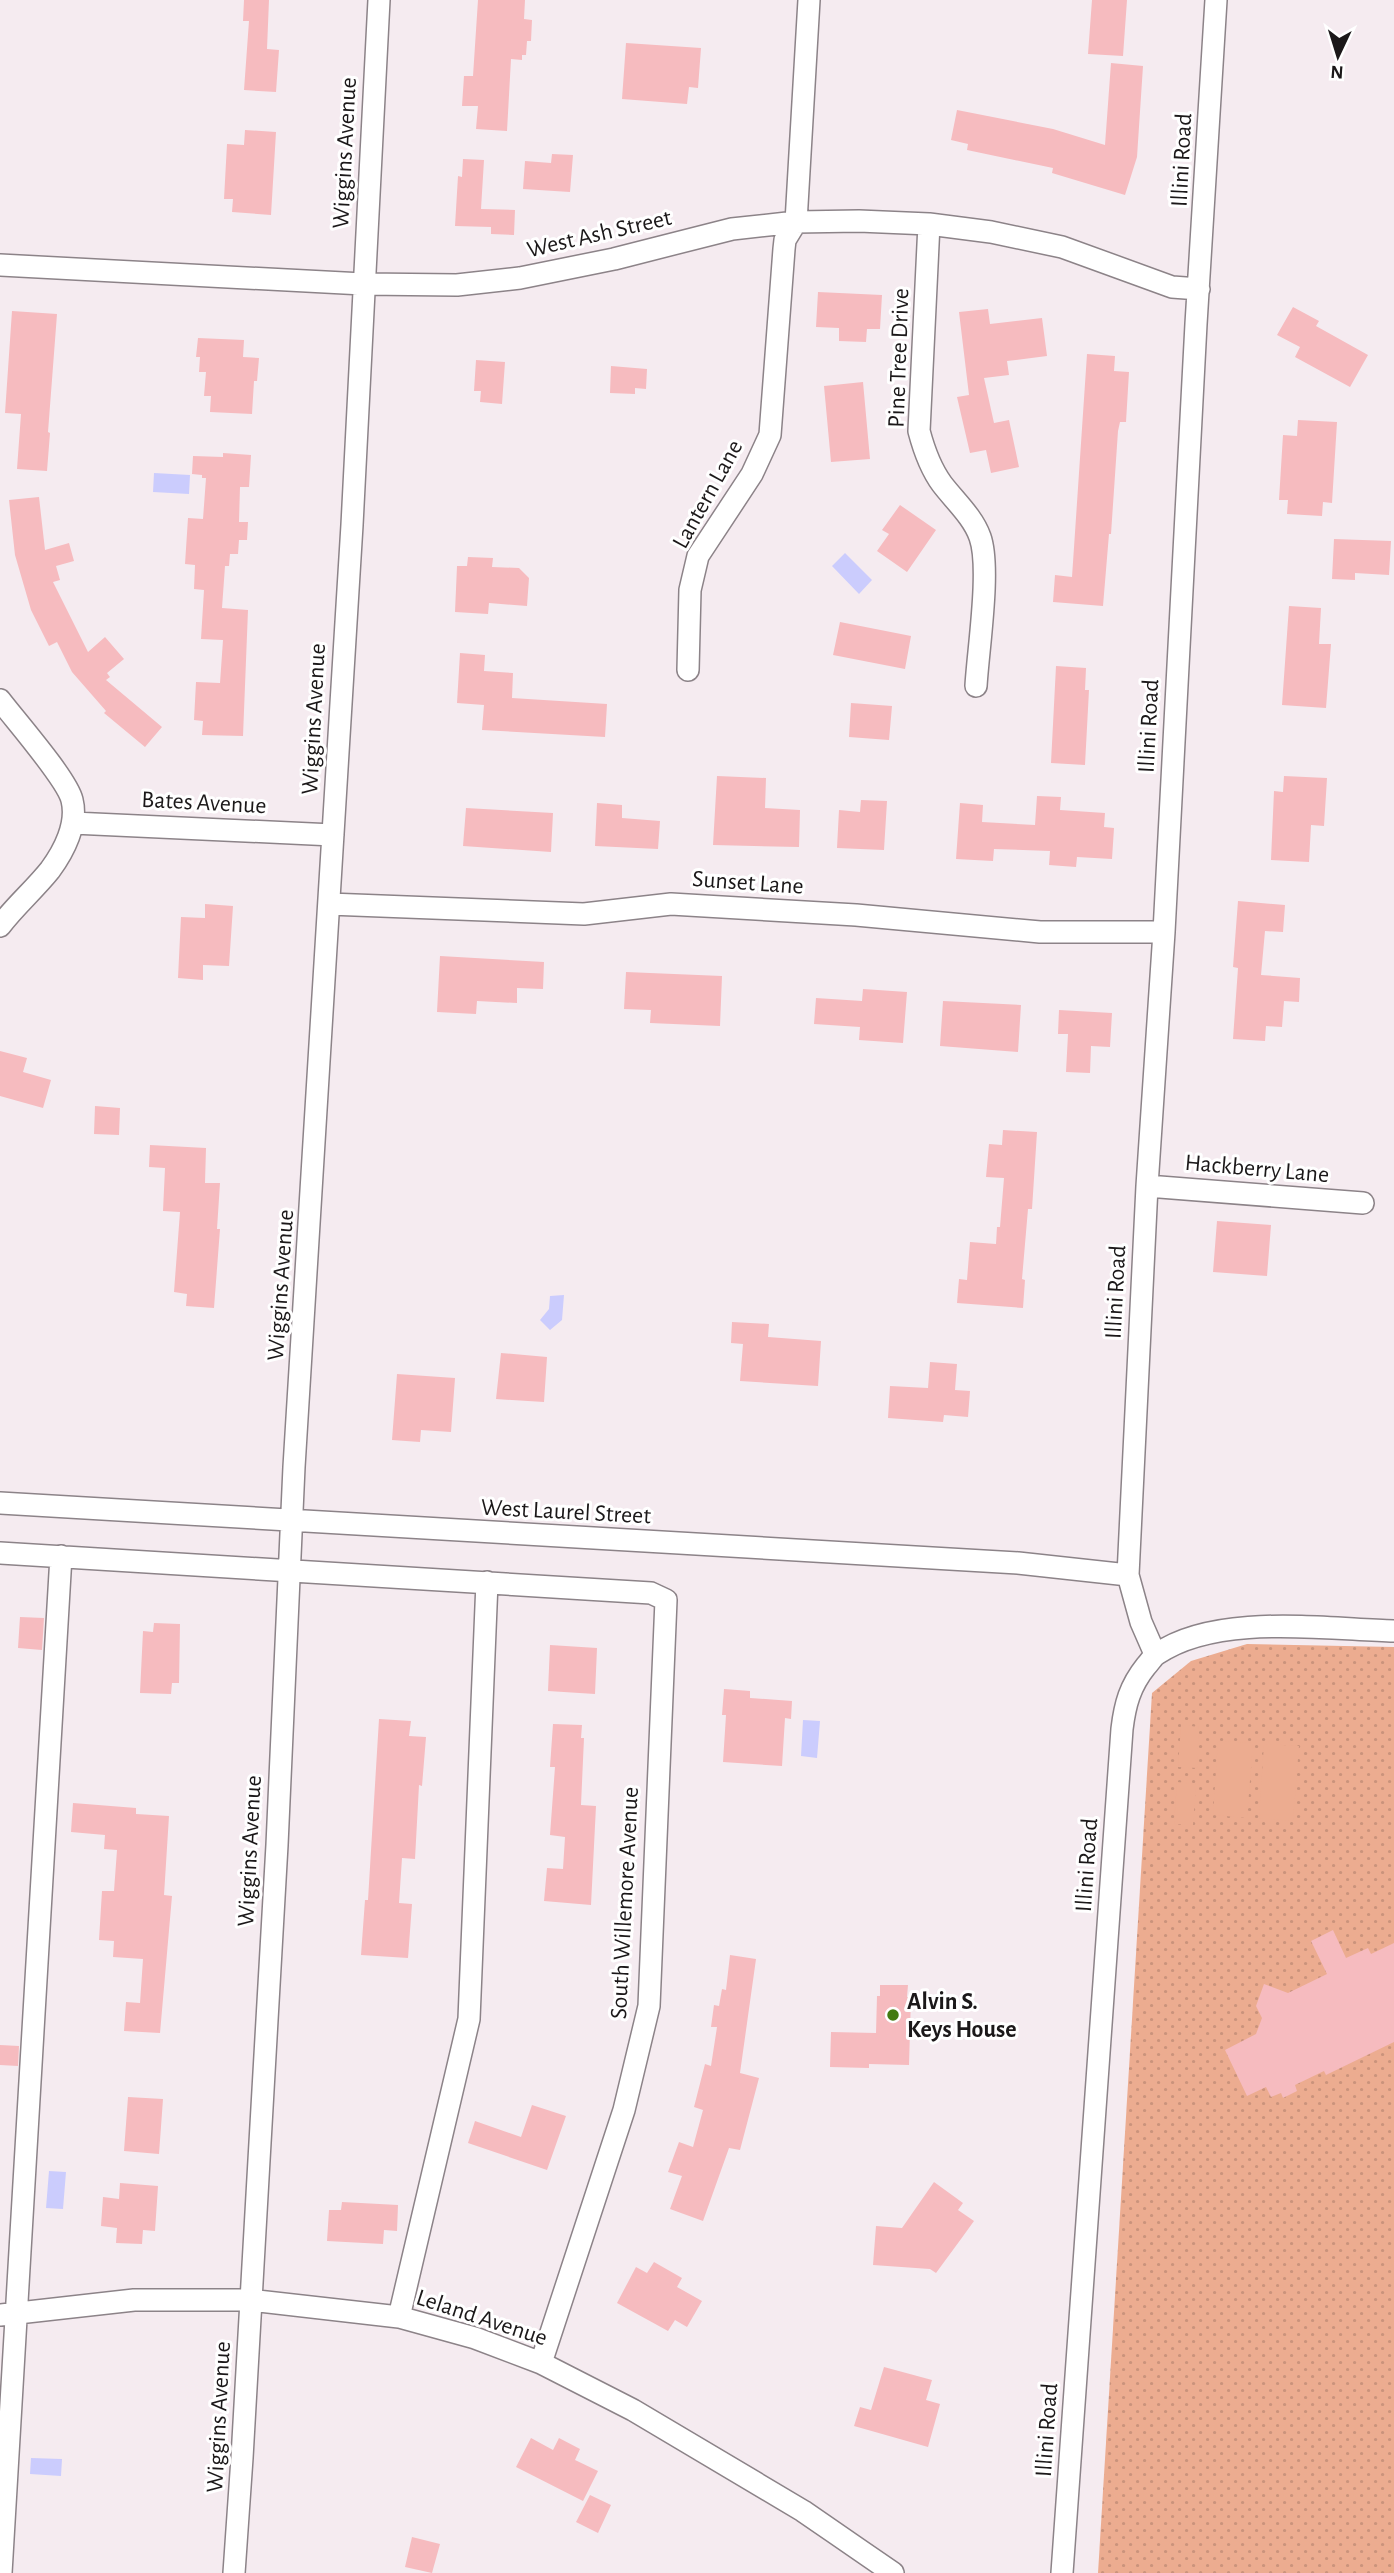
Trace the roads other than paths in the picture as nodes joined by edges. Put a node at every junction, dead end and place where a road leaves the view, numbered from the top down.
1 (379, 0) edge
2 (809, 0) edge
3 (1216, 0) edge
4 (796, 222) junction
5 (929, 224) junction
6 (0, 265) edge
7 (363, 284) junction
8 (1199, 289) junction
9 (688, 670) dead end
10 (976, 686) dead end
11 (0, 700) edge
12 (73, 823) junction
13 (333, 835) junction
14 (329, 904) junction
15 (0, 926) edge
16 (1164, 933) junction
17 (1147, 1186) junction
18 (1363, 1203) dead end
19 (0, 1503) edge
20 (292, 1522) junction
21 (0, 1553) edge
22 (61, 1556) junction
23 (289, 1570) junction
24 (1128, 1575) junction
25 (487, 1582) junction
26 (1394, 1631) edge
27 (1155, 1654) junction
28 (250, 2300) junction
29 (9, 2314) edge
30 (399, 2317) junction
31 (541, 2362) junction
32 (1, 2573) edge
33 (234, 2573) edge
34 (893, 2573) edge
35 (1062, 2573) edge

1 - 7 street, Wiggins Avenue
2 - 4 street
3 - 8 street, Illini Road
4 - 5 street, West Ash Street
4 - 7 street, West Ash Street
4 - 9 street, Lantern Lane
5 - 8 street, West Ash Street
5 - 10 street, Pine Tree Drive
6 - 7 street, West Ash Street
7 - 13 street, Wiggins Avenue
8 - 16 street, Illini Road
11 - 12 street
12 - 13 street, Bates Avenue
12 - 15 street
13 - 14 street, Wiggins Avenue
14 - 16 street, Sunset Lane
14 - 20 street, Wiggins Avenue
16 - 17 street, Illini Road
17 - 18 street, Hackberry Lane
17 - 24 street, Illini Road
19 - 20 street, West Laurel Street
20 - 23 street, Wiggins Avenue
20 - 24 street, West Laurel Street
21 - 22 street
22 - 23 street
22 - 29 street
23 - 25 street
23 - 28 street, Wiggins Avenue
24 - 27 street, Illini Road
25 - 30 street
25 - 31 street, South Willemore Avenue
26 - 27 street
27 - 35 street, Illini Road
28 - 29 street, Leland Avenue
28 - 30 street, Leland Avenue
28 - 33 street, Wiggins Avenue
29 - 32 street
30 - 31 street, Leland Avenue
31 - 34 street, Leland Avenue

